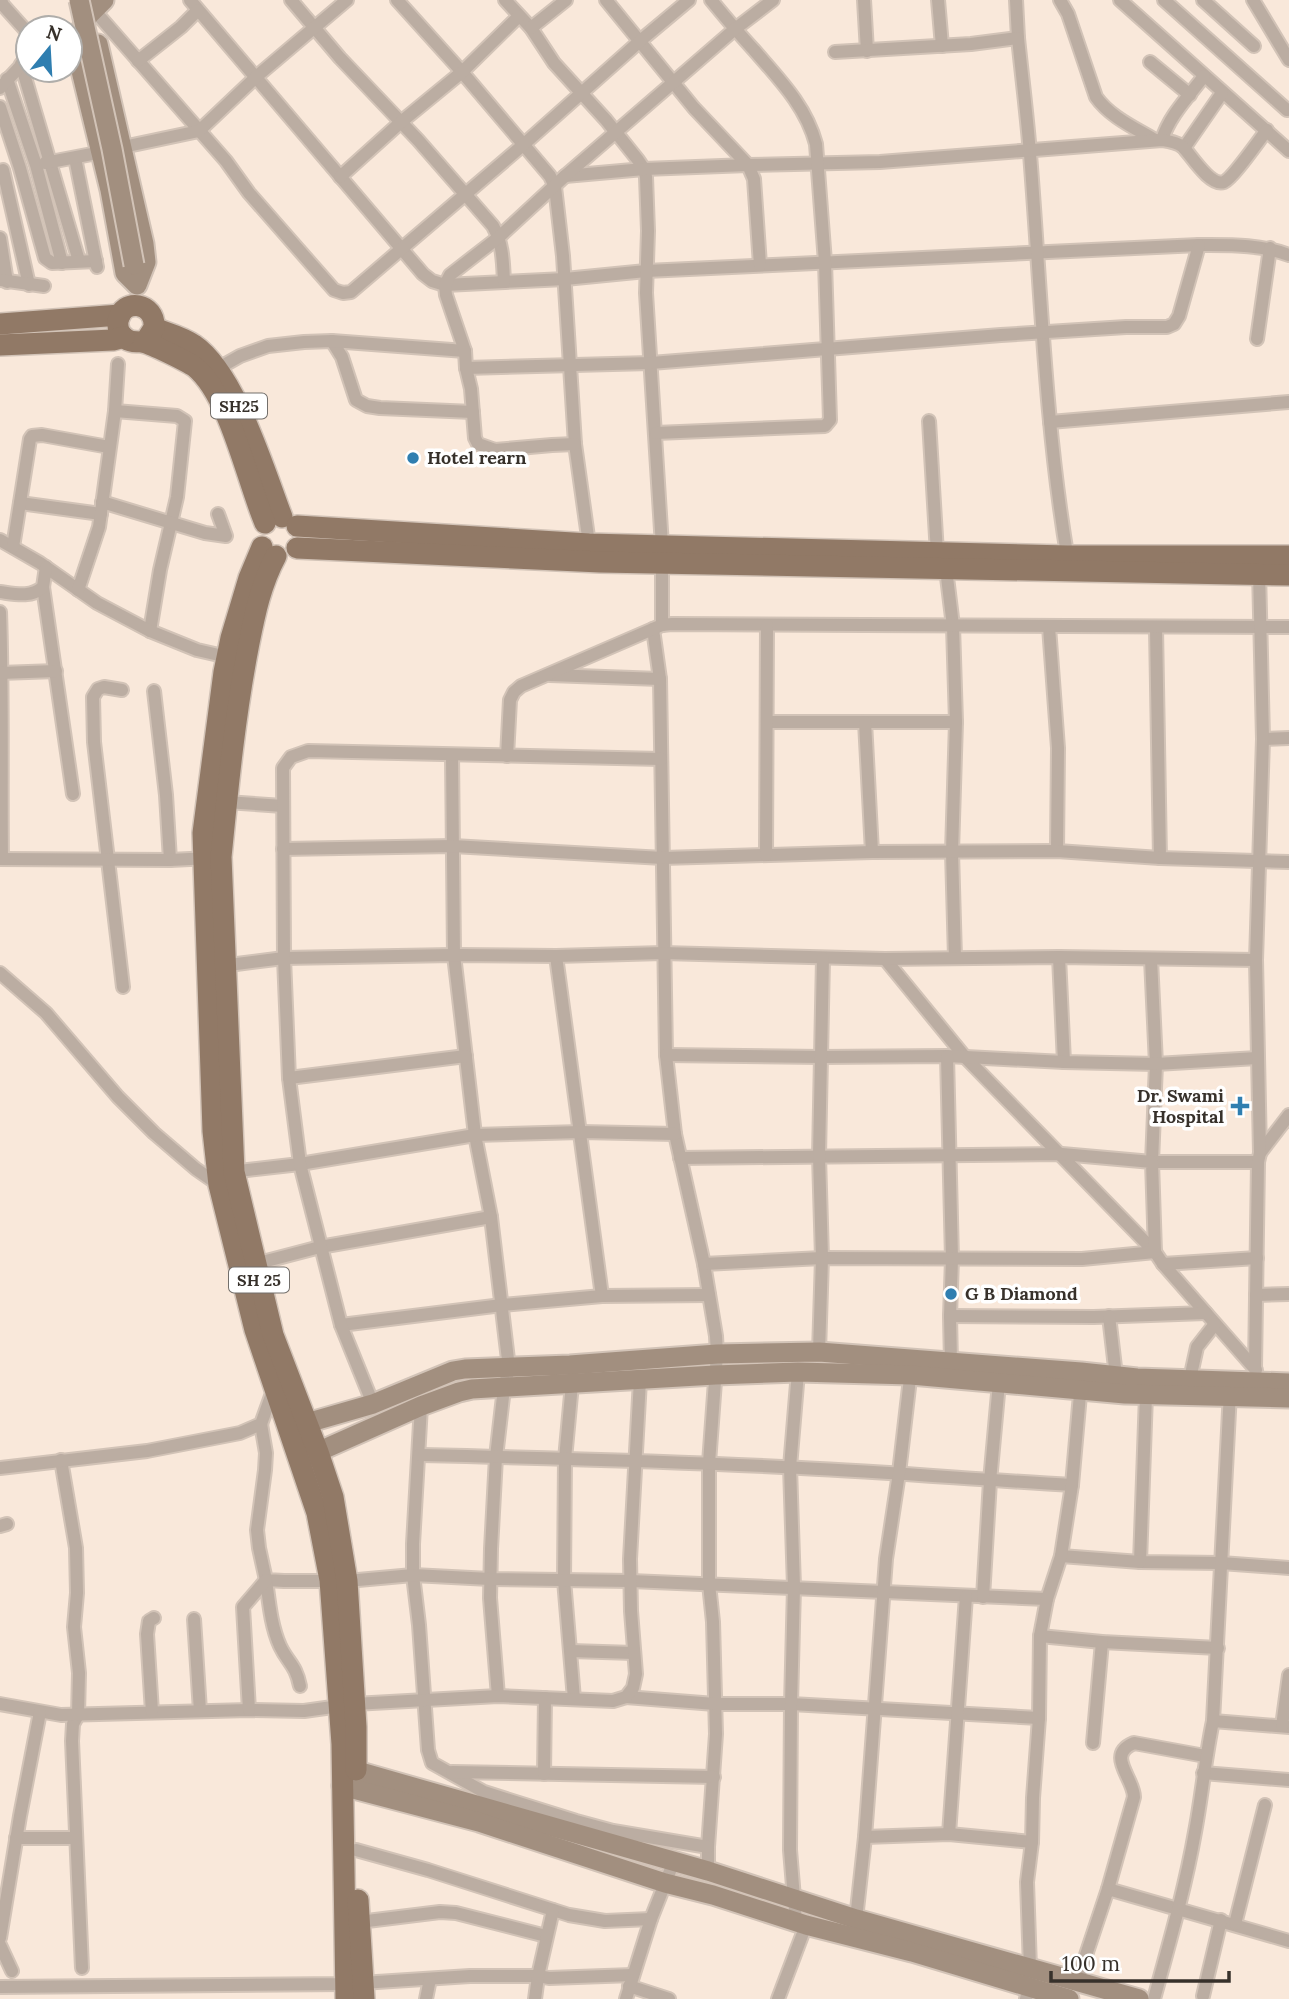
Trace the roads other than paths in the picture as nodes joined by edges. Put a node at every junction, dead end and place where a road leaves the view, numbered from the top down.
1 (1, 0) edge
2 (291, 0) edge
3 (346, 0) edge
4 (397, 0) edge
5 (505, 0) edge
6 (566, 0) edge
7 (606, 0) edge
8 (689, 0) edge
9 (711, 0) edge
10 (773, 0) edge
11 (864, 0) edge
12 (938, 0) edge
13 (1016, 0) edge
14 (1060, 0) edge
15 (1120, 0) edge
16 (1164, 0) edge
17 (1203, 0) edge
18 (1253, 0) edge
19 (194, 5) edge
20 (92, 6) edge
21 (519, 16) junction
22 (14, 17) edge
23 (314, 27) junction
24 (531, 28) junction
25 (735, 29) junction
26 (1018, 38) junction
27 (640, 41) junction
28 (942, 46) junction
29 (1255, 46) dead end
30 (867, 51) junction
31 (835, 52) dead end
32 (1289, 60) edge
33 (138, 61) junction
34 (1150, 62) dead end
35 (462, 72) junction
36 (1204, 76) junction
37 (256, 77) junction
38 (674, 83) junction
39 (4, 84) edge
40 (31, 84) edge
41 (83, 84) edge
42 (1222, 93) junction
43 (582, 94) junction
44 (1190, 95) junction
45 (0, 107) edge
46 (1287, 110) dead end
47 (401, 122) junction
48 (1266, 130) junction
49 (199, 131) junction
50 (617, 132) junction
51 (1158, 140) junction
52 (523, 145) junction
53 (122, 147) junction
54 (1184, 148) junction
55 (1030, 151) junction
56 (1289, 151) edge
57 (92, 154) dead end
58 (75, 158) junction
59 (50, 162) junction
60 (816, 164) junction
61 (36, 165) junction
62 (748, 165) junction
63 (20, 167) junction
64 (644, 169) junction
65 (1, 171) edge
66 (565, 176) junction
67 (340, 177) junction
68 (555, 187) junction
69 (464, 194) junction
70 (499, 237) junction
71 (0, 238) edge
72 (1199, 245) junction
73 (401, 248) junction
74 (1270, 248) junction
75 (1036, 253) junction
76 (1289, 255) edge
77 (79, 261) junction
78 (62, 262) junction
79 (825, 262) junction
80 (760, 265) junction
81 (646, 271) junction
82 (565, 279) junction
83 (4, 281) edge
84 (504, 282) junction
85 (29, 285) junction
86 (445, 285) junction
87 (44, 286) dead end
88 (139, 295) junction
89 (120, 315) junction
90 (0, 324) edge
91 (1043, 333) junction
92 (140, 336) junction
93 (1257, 339) dead end
94 (332, 341) junction
95 (0, 345) edge
96 (828, 348) junction
97 (465, 351) junction
98 (651, 363) junction
99 (118, 364) dead end
100 (571, 365) junction
101 (466, 368) junction
102 (216, 369) junction
103 (1289, 402) edge
104 (115, 411) junction
105 (473, 412) junction
106 (929, 421) dead end
107 (1050, 422) junction
108 (656, 433) junction
109 (575, 444) junction
110 (109, 447) junction
111 (20, 503) junction
112 (102, 508) junction
113 (218, 514) dead end
114 (281, 522) junction
115 (171, 523) junction
116 (0, 540) edge
117 (589, 544) junction
118 (13, 547) junction
119 (297, 548) junction
120 (269, 552) junction
121 (662, 554) junction
122 (1289, 556) edge
123 (941, 561) junction
124 (1069, 564) junction
125 (1259, 566) junction
126 (46, 568) junction
127 (1289, 575) edge
128 (43, 587) junction
129 (78, 590) junction
130 (0, 592) edge
131 (0, 612) edge
132 (767, 625) junction
133 (953, 626) junction
134 (658, 627) junction
135 (1049, 627) junction
136 (1289, 627) edge
137 (1156, 628) junction
138 (1262, 628) junction
139 (150, 631) junction
140 (236, 659) junction
141 (56, 671) junction
142 (1, 673) edge
143 (546, 674) junction
144 (660, 679) junction
145 (122, 690) dead end
146 (154, 691) dead end
147 (768, 722) junction
148 (865, 722) junction
149 (956, 722) junction
150 (1289, 738) edge
151 (1263, 739) junction
152 (452, 755) junction
153 (506, 756) junction
154 (661, 759) junction
155 (73, 794) dead end
156 (226, 802) junction
157 (283, 806) junction
158 (453, 846) junction
159 (283, 849) junction
160 (1057, 851) junction
161 (872, 852) junction
162 (952, 852) junction
163 (766, 855) junction
164 (212, 857) junction
165 (663, 858) junction
166 (1160, 858) junction
167 (1, 859) edge
168 (107, 859) junction
169 (170, 860) junction
170 (1289, 862) edge
171 (1259, 863) junction
172 (663, 953) junction
173 (454, 955) junction
174 (556, 956) junction
175 (1059, 957) junction
176 (284, 958) junction
177 (823, 958) junction
178 (955, 958) junction
179 (885, 959) junction
180 (1151, 959) junction
181 (1256, 960) junction
182 (216, 967) junction
183 (0, 973) edge
184 (124, 987) dead end
185 (666, 1055) junction
186 (466, 1056) junction
187 (947, 1056) junction
188 (821, 1057) junction
189 (965, 1057) junction
190 (1257, 1058) junction
191 (1064, 1062) junction
192 (1156, 1064) junction
193 (289, 1078) junction
194 (1289, 1115) edge
195 (581, 1132) junction
196 (675, 1133) junction
197 (475, 1135) junction
198 (1062, 1154) junction
199 (949, 1155) junction
200 (819, 1156) junction
201 (680, 1158) junction
202 (1259, 1158) junction
203 (1152, 1162) junction
204 (300, 1164) junction
205 (223, 1177) junction
206 (491, 1217) junction
207 (320, 1247) junction
208 (1155, 1252) junction
209 (822, 1258) junction
210 (1256, 1258) junction
211 (952, 1259) junction
212 (255, 1264) junction
213 (704, 1264) junction
214 (1163, 1264) junction
215 (1289, 1294) edge
216 (709, 1295) junction
217 (1256, 1295) junction
218 (602, 1296) junction
219 (502, 1305) junction
220 (1206, 1313) junction
221 (950, 1316) junction
222 (1109, 1316) junction
223 (1216, 1324) junction
224 (341, 1325) junction
225 (819, 1352) junction
226 (717, 1354) junction
227 (951, 1363) junction
228 (911, 1367) junction
229 (509, 1368) junction
230 (798, 1373) junction
231 (715, 1375) junction
232 (1116, 1376) junction
233 (1190, 1379) junction
234 (639, 1380) junction
235 (1081, 1381) junction
236 (999, 1383) junction
237 (282, 1384) junction
238 (572, 1384) junction
239 (1275, 1386) edge
240 (504, 1388) junction
241 (1230, 1389) junction
242 (1146, 1395) junction
243 (373, 1404) junction
244 (421, 1406) junction
245 (261, 1423) junction
246 (297, 1425) junction
247 (419, 1455) junction
248 (309, 1456) junction
249 (496, 1457) junction
250 (565, 1459) junction
251 (61, 1460) junction
252 (636, 1461) junction
253 (709, 1463) junction
254 (790, 1467) junction
255 (0, 1468) edge
256 (900, 1473) junction
257 (990, 1481) junction
258 (1072, 1485) junction
259 (1061, 1556) junction
260 (1140, 1562) junction
261 (1221, 1563) junction
262 (1289, 1567) edge
263 (413, 1576) junction
264 (490, 1579) junction
265 (266, 1580) junction
266 (564, 1580) junction
267 (339, 1581) junction
268 (631, 1581) junction
269 (709, 1584) junction
270 (794, 1587) junction
271 (883, 1591) junction
272 (966, 1596) junction
273 (984, 1597) junction
274 (1048, 1599) junction
275 (154, 1618) dead end
276 (194, 1619) dead end
277 (1040, 1636) junction
278 (1102, 1642) junction
279 (1218, 1648) junction
280 (571, 1651) junction
281 (634, 1653) junction
282 (1289, 1675) edge
283 (300, 1686) dead end
284 (498, 1696) junction
285 (626, 1697) junction
286 (545, 1698) junction
287 (423, 1699) junction
288 (574, 1699) junction
289 (0, 1704) edge
290 (715, 1704) junction
291 (791, 1704) junction
292 (346, 1705) junction
293 (874, 1709) junction
294 (249, 1710) junction
295 (200, 1711) junction
296 (40, 1712) junction
297 (152, 1712) junction
298 (958, 1713) junction
299 (78, 1715) junction
300 (1039, 1718) junction
301 (1213, 1721) junction
302 (1285, 1726) edge
303 (1093, 1743) dead end
304 (1205, 1756) junction
305 (451, 1772) junction
306 (1203, 1773) junction
307 (544, 1774) junction
308 (714, 1777) junction
309 (349, 1778) junction
310 (1289, 1780) edge
311 (1265, 1805) dead end
312 (949, 1834) junction
313 (865, 1837) junction
314 (16, 1838) junction
315 (76, 1838) junction
316 (1032, 1842) junction
317 (708, 1847) junction
318 (356, 1850) junction
319 (674, 1861) junction
320 (708, 1871) junction
321 (665, 1882) junction
322 (1108, 1889) junction
323 (794, 1899) junction
324 (1179, 1908) junction
325 (553, 1910) junction
326 (652, 1919) junction
327 (856, 1920) junction
328 (1220, 1920) junction
329 (359, 1922) junction
330 (801, 1923) junction
331 (1235, 1924) junction
332 (546, 1936) junction
333 (0, 1938) edge
334 (1289, 1941) edge
335 (0, 1945) edge
336 (82, 1968) dead end
337 (12, 1970) dead end
338 (538, 1976) junction
339 (430, 1979) junction
340 (1028, 1985) edge
341 (5, 1987) edge
342 (629, 1987) edge
343 (1073, 1990) edge
344 (355, 1991) edge
345 (1203, 1996) dead end
346 (426, 1999) edge
347 (535, 1999) edge
348 (669, 1999) edge
349 (778, 1999) edge
350 (1139, 1999) edge
351 (1154, 1999) edge

1 - 22 street
2 - 23 street
3 - 23 street
4 - 35 street
5 - 21 street
6 - 24 street
7 - 27 street
8 - 27 street
9 - 25 street
10 - 25 street
11 - 30 street
12 - 28 street
13 - 26 street
14 - 51 street
15 - 36 street
16 - 46 street
17 - 29 street
18 - 32 street
19 - 33 street
19 - 37 street
20 - 33 street
20 - 53 street
20 - 88 street, bridge
21 - 24 street
21 - 35 street
23 - 37 street
23 - 47 street
24 - 43 street
25 - 38 street
25 - 60 street
26 - 28 street
26 - 55 street
27 - 38 street
27 - 43 street
28 - 30 street
30 - 31 street
33 - 49 street
34 - 44 street
35 - 47 street
35 - 52 street
36 - 42 street
36 - 44 street
37 - 49 street
37 - 67 street
38 - 50 street
38 - 62 street
39 - 61 street
40 - 59 street
41 - 88 street
42 - 48 street
42 - 54 street
43 - 50 street
43 - 52 street
44 - 51 street
45 - 63 street
47 - 67 street
47 - 69 street
48 - 54 street
48 - 56 street
49 - 53 street
49 - 73 street
50 - 64 street
50 - 66 street
51 - 54 street
51 - 55 street
52 - 68 street
52 - 69 street
53 - 88 street
55 - 60 street
55 - 75 street
57 - 58 street
58 - 59 street
58 - 77 street
59 - 61 street
59 - 77 street
60 - 62 street
60 - 79 street
61 - 63 street
61 - 78 street
62 - 64 street
62 - 80 street
63 - 65 street
63 - 78 street
64 - 66 street
64 - 81 street
65 - 85 street
66 - 68 street
67 - 73 street
68 - 70 street
68 - 82 street
69 - 70 street
69 - 73 street
70 - 84 street
70 - 86 street
71 - 83 street
72 - 74 street
72 - 75 street
72 - 91 street
73 - 86 street
74 - 76 street
74 - 93 street
75 - 79 street
75 - 91 street
77 - 78 street
79 - 80 street
79 - 96 street
80 - 81 street
81 - 82 street
81 - 98 street
82 - 84 street
82 - 100 street
83 - 85 street
84 - 86 street
85 - 87 street
86 - 97 street
88 - 89 main road
88 - 92 main road
89 - 90 main road
89 - 92 main road
91 - 96 street
91 - 107 street
92 - 95 main road, SH25
92 - 102 main road, SH25
92 - 114 main road
94 - 97 street
94 - 102 street
94 - 105 street
96 - 98 street
96 - 108 street
97 - 101 street
98 - 100 street
98 - 108 street
99 - 104 street
100 - 101 street
100 - 109 street
101 - 105 street
102 - 114 main road, SH25
103 - 107 street
104 - 110 street
104 - 115 street
105 - 109 street
106 - 123 street
107 - 124 street
108 - 121 street
109 - 117 street
110 - 111 street
110 - 112 street
111 - 112 street
111 - 118 street
112 - 115 street
112 - 129 street
113 - 115 street
114 - 117 main road
114 - 119 main road, SH25
114 - 120 main road, SH25
115 - 139 street
116 - 118 street
117 - 121 main road
118 - 126 street
119 - 120 main road
119 - 121 main road
120 - 140 main road, SH 25
121 - 123 main road
121 - 134 street
122 - 125 main road
123 - 124 main road
123 - 133 street
124 - 125 main road
125 - 127 main road
125 - 138 street
126 - 128 street
126 - 129 street
128 - 130 street
128 - 141 street
129 - 139 street
131 - 142 street
132 - 133 street
132 - 134 street
132 - 147 street
133 - 135 street
133 - 149 street
134 - 143 street
134 - 144 street
135 - 137 street
135 - 160 street
136 - 138 street
137 - 138 street
137 - 166 street
138 - 151 street
139 - 140 street
140 - 156 main road, SH 25
140 - 164 main road
141 - 142 street
141 - 155 street
142 - 167 street
143 - 144 street
143 - 153 street
144 - 154 street
145 - 168 street
146 - 169 street
147 - 148 street
147 - 163 street
148 - 149 street
148 - 161 street
149 - 162 street
150 - 151 street
151 - 171 street
152 - 153 street
152 - 157 street
152 - 158 street
153 - 154 street
154 - 165 street
156 - 157 street
156 - 164 main road, SH 25
157 - 159 street
158 - 159 street
158 - 165 street
158 - 173 street
159 - 176 street
160 - 162 street
160 - 166 street
161 - 162 street
161 - 163 street
162 - 178 street
163 - 165 street
164 - 169 street
164 - 182 main road, SH 25
165 - 172 street
166 - 171 street
167 - 168 street
168 - 169 street
168 - 184 street
170 - 171 street
171 - 181 street
172 - 174 street
172 - 177 street
172 - 185 street
173 - 174 street
173 - 176 street
173 - 186 street
174 - 195 street
175 - 178 street
175 - 180 street
175 - 191 street
176 - 182 street
176 - 193 street
177 - 179 street
177 - 188 street
178 - 179 street
179 - 189 street
180 - 181 street
180 - 192 street
181 - 190 street
182 - 205 main road, SH 25
183 - 205 street
185 - 188 street
185 - 196 street
186 - 193 street
186 - 197 street
187 - 188 street
187 - 189 street
187 - 199 street
188 - 200 street
189 - 191 street
189 - 198 street
190 - 192 street
190 - 202 street
191 - 192 street
192 - 203 street
193 - 204 street
194 - 202 street
195 - 196 street
195 - 197 street
195 - 218 street
196 - 201 street
197 - 204 street
197 - 206 street
198 - 199 street
198 - 203 street
198 - 208 street
199 - 200 street
199 - 211 street
200 - 201 street
200 - 209 street
201 - 213 street
202 - 203 street
202 - 210 street
203 - 208 street
204 - 205 street
204 - 207 street
205 - 212 main road, SH 25
205 - 237 main road
206 - 207 street
206 - 219 street
207 - 212 street
207 - 224 street
208 - 211 street
208 - 214 street
209 - 211 street
209 - 213 street
209 - 225 street
210 - 214 street
210 - 217 street
211 - 221 street
212 - 237 main road, SH 25
213 - 216 street
214 - 220 street
215 - 217 street
216 - 218 street
216 - 226 street
217 - 239 street
218 - 219 street
219 - 224 street
219 - 229 street
220 - 222 street
220 - 223 street
221 - 222 street
221 - 227 street
222 - 232 street
223 - 233 street
223 - 239 street
224 - 243 street
225 - 226 street
225 - 228 street
226 - 229 street
226 - 231 street
227 - 228 street
227 - 235 street
228 - 230 street
228 - 236 street
228 - 256 street
229 - 240 street
229 - 243 street
230 - 231 street
230 - 254 street
231 - 234 street
231 - 253 street
232 - 233 street
232 - 235 street
233 - 241 street
234 - 238 street
234 - 252 street
235 - 236 street
235 - 242 street
235 - 258 street
236 - 257 street
237 - 245 street
237 - 246 main road, SH 25
238 - 240 street
238 - 250 street
239 - 241 street
240 - 244 street
240 - 249 street
241 - 242 street
241 - 261 street
242 - 260 street
243 - 246 street
244 - 247 street
244 - 248 street
245 - 251 street
245 - 265 street
246 - 248 main road, SH 25
247 - 249 street
247 - 263 street
248 - 267 main road, SH 25
249 - 250 street
249 - 264 street
250 - 252 street
250 - 266 street
251 - 255 street
251 - 299 street
252 - 253 street
252 - 268 street
253 - 254 street
253 - 269 street
254 - 256 street
254 - 270 street
256 - 257 street
256 - 271 street
257 - 258 street
257 - 273 street
258 - 259 street
259 - 260 street
259 - 274 street
260 - 261 street
261 - 262 street
261 - 279 street
263 - 264 street
263 - 267 street
263 - 287 street
264 - 266 street
264 - 284 street
265 - 267 street
265 - 283 street
265 - 294 street
266 - 268 street
266 - 280 street
267 - 292 main road, SH 25
268 - 269 street
268 - 281 street
269 - 270 street
269 - 290 street
270 - 271 street
270 - 291 street
271 - 272 street
271 - 293 street
272 - 273 street
272 - 298 street
273 - 274 street
274 - 277 street
275 - 297 street
276 - 295 street
277 - 278 street
277 - 300 street
278 - 279 street
278 - 303 street
279 - 301 street
280 - 281 street
280 - 288 street
281 - 285 street
282 - 302 street
284 - 286 street
284 - 287 street
285 - 288 street
285 - 290 street
286 - 288 street
286 - 307 street
287 - 292 street
287 - 305 street
289 - 296 street
290 - 291 street
290 - 308 street
291 - 293 street
291 - 323 street
292 - 294 street
292 - 309 main road, SH 25
293 - 298 street
293 - 313 street
294 - 295 street
295 - 297 street
296 - 299 street
296 - 314 street
297 - 299 street
298 - 300 street
298 - 312 street
299 - 315 street
300 - 316 street
301 - 302 street
301 - 304 street
304 - 306 street
304 - 322 street
305 - 307 street
305 - 317 street
306 - 310 street
306 - 324 street
307 - 308 street
308 - 317 street
309 - 318 main road, SH 25
309 - 319 street
309 - 321 street
309 - 344 main road
311 - 331 street
312 - 313 street
312 - 316 street
313 - 327 street
314 - 315 street
314 - 333 street
315 - 336 street
316 - 340 street
317 - 320 street
318 - 325 street
318 - 329 main road, SH 25
319 - 320 street
319 - 321 street
320 - 323 street
321 - 326 street
321 - 330 street
322 - 324 street
322 - 343 street
323 - 327 street
323 - 330 street
324 - 328 street
324 - 351 street
325 - 326 street
325 - 332 street
326 - 342 street
327 - 340 street
328 - 331 street
328 - 345 street
329 - 332 street
329 - 344 main road, SH 25
330 - 340 street
330 - 349 street
331 - 334 street
332 - 338 street
335 - 337 street
338 - 339 street
338 - 342 street
338 - 347 street
339 - 344 street
339 - 346 street
340 - 343 street
341 - 344 street
342 - 348 street
343 - 350 street

